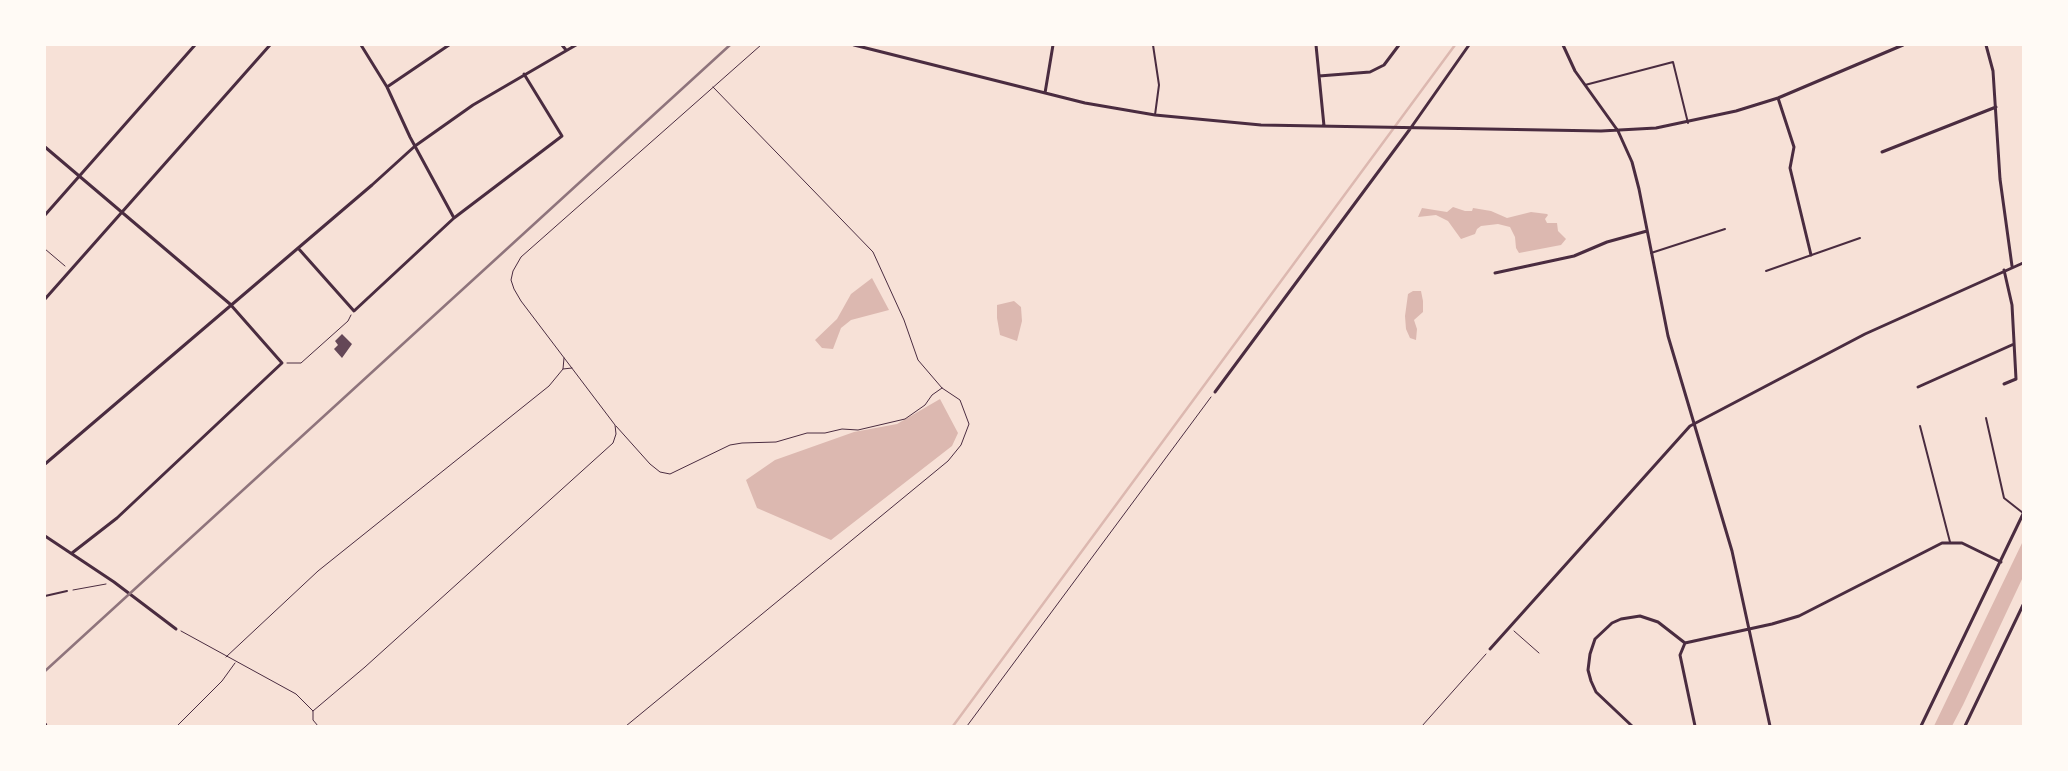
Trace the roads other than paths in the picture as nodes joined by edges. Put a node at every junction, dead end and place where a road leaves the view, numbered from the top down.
1 (195, 45) edge
2 (270, 45) edge
3 (362, 45) edge
4 (449, 45) edge
5 (562, 45) edge
6 (576, 45) edge
7 (854, 45) edge
8 (1053, 45) edge
9 (1153, 45) edge
10 (1316, 45) edge
11 (1399, 45) edge
12 (1469, 45) edge
13 (1563, 45) edge
14 (1903, 45) edge
15 (1986, 45) edge
16 (860, 46) edge
17 (566, 50) junction
18 (524, 74) junction
19 (1319, 76) junction
20 (1585, 85) junction
21 (387, 88) junction
22 (1045, 93) junction
23 (1778, 98) junction
24 (1996, 107) junction
25 (1155, 115) junction
26 (1688, 123) junction
27 (1324, 127) junction
28 (1410, 129) junction
29 (1618, 131) junction
30 (415, 146) junction
31 (45, 147) edge
32 (1882, 152) dead end
33 (79, 176) junction
34 (121, 211) junction
35 (45, 215) edge
36 (454, 218) junction
37 (1725, 229) dead end
38 (1647, 231) junction
39 (1860, 238) dead end
40 (298, 248) junction
41 (1651, 253) junction
42 (1811, 255) junction
43 (2023, 263) edge
44 (2012, 266) junction
45 (2004, 270) junction
46 (1766, 271) dead end
47 (1495, 273) dead end
48 (45, 299) edge
49 (230, 304) junction
50 (2014, 344) junction
51 (2004, 384) dead end
52 (1918, 387) dead end
53 (1215, 392) road end
54 (1986, 418) dead end
55 (1695, 422) junction
56 (1920, 426) dead end
57 (45, 464) edge
58 (2023, 513) edge
59 (45, 536) edge
60 (1950, 542) junction
61 (72, 553) junction
62 (2001, 562) junction
63 (67, 591) road end
64 (45, 596) edge
65 (2023, 605) edge
66 (1749, 627) junction
67 (176, 628) road end
68 (1685, 643) junction
69 (1490, 649) road end
70 (1632, 726) edge
71 (1695, 726) edge
72 (1770, 726) edge
73 (1921, 726) edge
74 (1965, 726) edge

1 - 33 street
2 - 34 street
3 - 21 street
4 - 21 street
5 - 17 street
6 - 17 street
7 - 16 street
8 - 22 street
9 - 25 lane
10 - 19 street
11 - 19 street
12 - 28 street
13 - 20 street
14 - 23 street
15 - 24 street
16 - 22 street
17 - 18 street
18 - 30 street
18 - 36 street
19 - 27 street
20 - 26 lane
20 - 29 street
21 - 30 street
22 - 25 street
23 - 26 street
23 - 42 street
24 - 32 street
24 - 44 street
25 - 27 street
26 - 29 street
27 - 28 street
28 - 29 street
28 - 53 street
29 - 38 street
30 - 36 street
30 - 40 street
31 - 33 street
33 - 34 street
33 - 35 street
34 - 48 street
34 - 49 street
36 - 40 street
37 - 41 lane
38 - 41 street
38 - 47 street
39 - 42 lane
40 - 49 street
41 - 55 street
42 - 46 lane
43 - 44 street
44 - 45 street
45 - 50 street
45 - 55 street
49 - 57 street
49 - 61 street
50 - 51 street
50 - 52 street
54 - 58 lane
55 - 66 street
55 - 69 street
56 - 60 lane
58 - 62 street
59 - 61 street
60 - 62 street
60 - 66 street
61 - 67 street
62 - 73 street
63 - 64 lane
65 - 74 street
66 - 68 street
66 - 72 street
68 - 70 street
68 - 71 street

